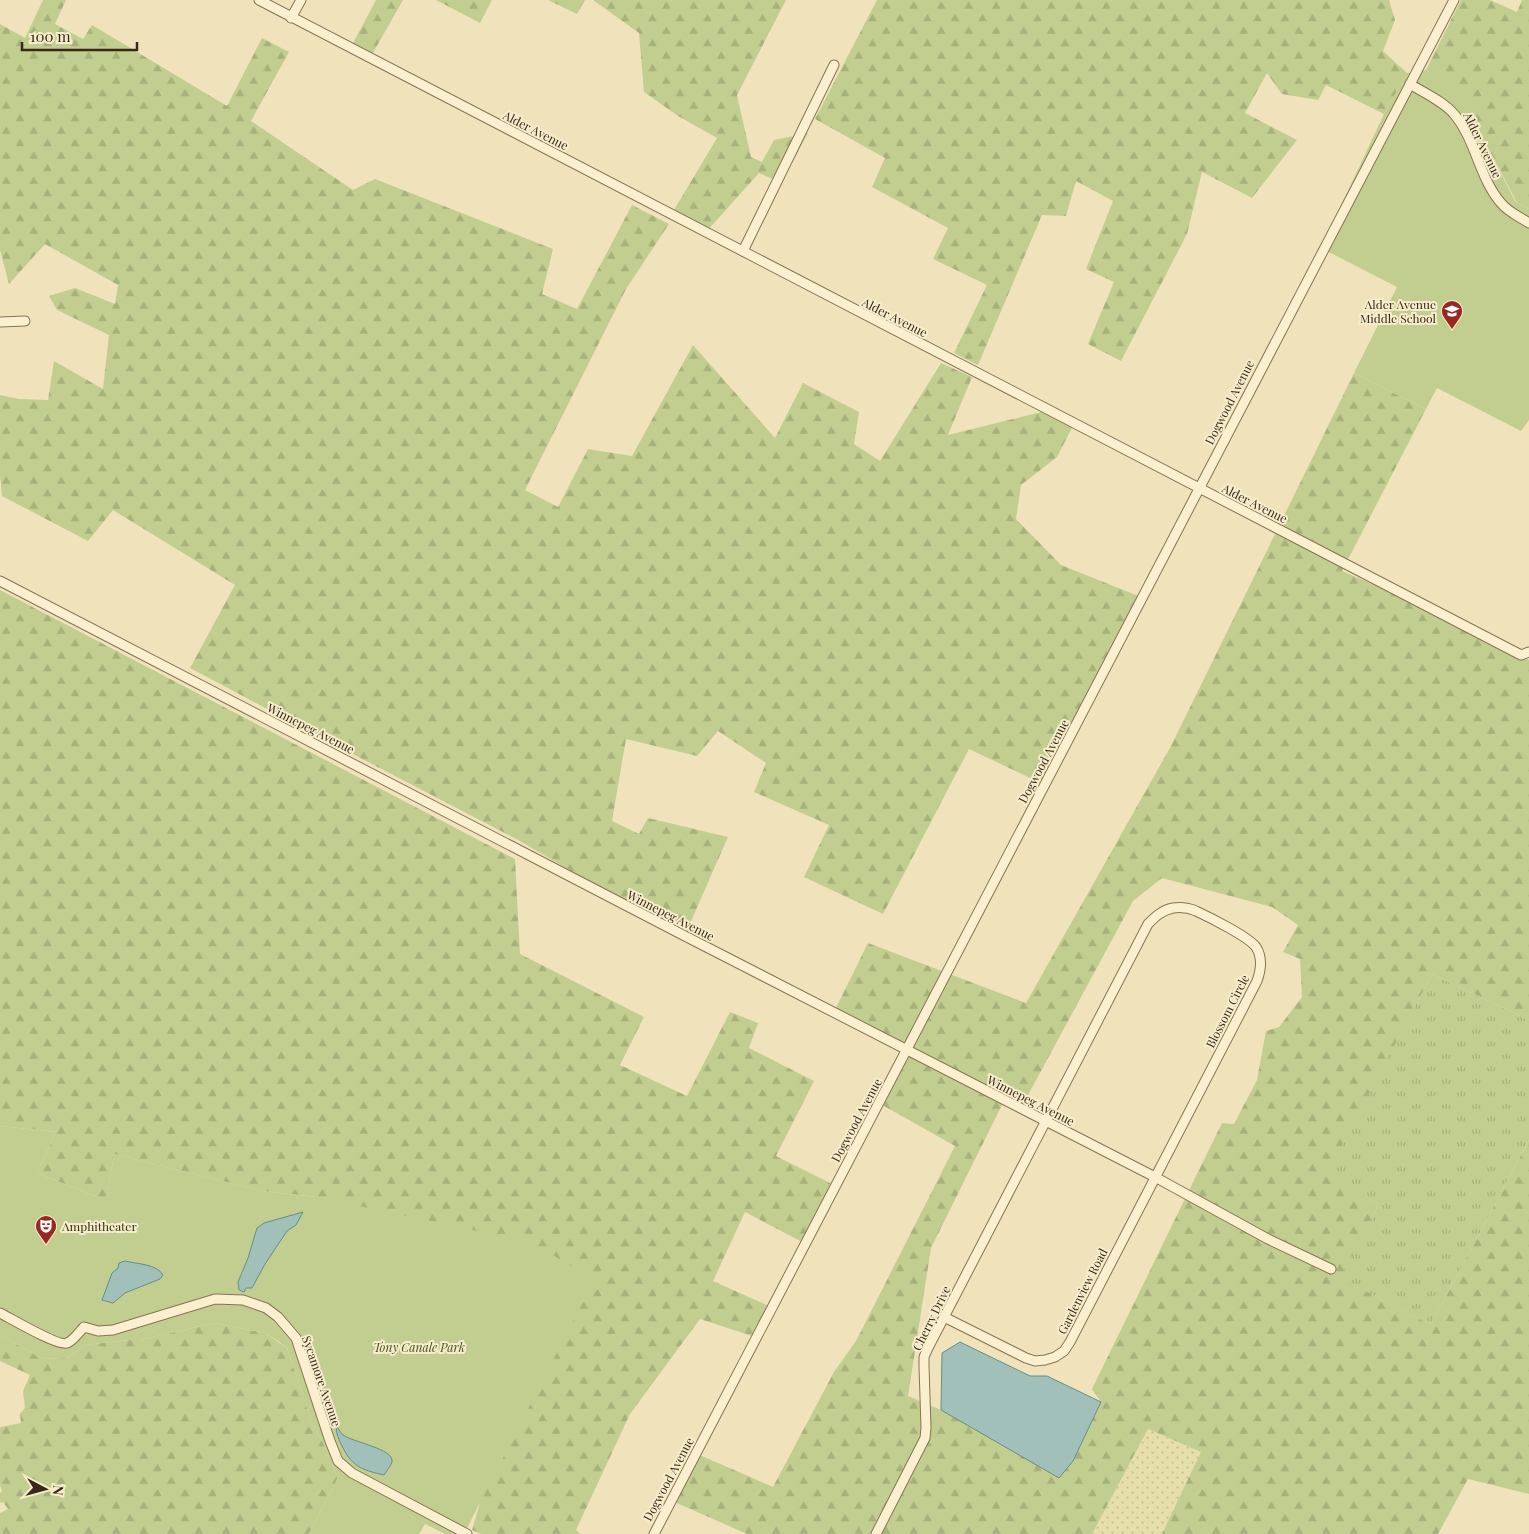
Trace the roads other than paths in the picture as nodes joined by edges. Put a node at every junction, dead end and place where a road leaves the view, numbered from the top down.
1 (259, 0) edge
2 (300, 0) edge
3 (1454, 0) edge
4 (291, 18) junction
5 (834, 65) dead end
6 (1410, 84) junction
7 (1529, 223) edge
8 (743, 251) junction
9 (25, 321) dead end
10 (0, 322) edge
11 (1199, 488) junction
12 (0, 581) edge
13 (1526, 655) edge
14 (907, 1050) junction
15 (1045, 1121) junction
16 (1155, 1178) junction
17 (1331, 1269) dead end
18 (0, 1313) edge
19 (944, 1317) junction
20 (467, 1534) edge
21 (654, 1534) edge
22 (876, 1534) edge

1 - 4 street, Alder Avenue
2 - 4 street
3 - 6 street, Dogwood Avenue
4 - 8 street, Alder Avenue
5 - 8 street
6 - 7 street, Alder Avenue
6 - 11 street, Dogwood Avenue
8 - 11 street, Alder Avenue
9 - 10 street
11 - 13 street, Alder Avenue
11 - 14 street, Dogwood Avenue
12 - 14 street, Winnepeg Avenue
14 - 15 street, Winnepeg Avenue
14 - 21 street, Dogwood Avenue
15 - 16 street, Winnepeg Avenue
15 - 16 street, Blossom Circle
15 - 19 street, Cherry Drive
16 - 17 street, Winnepeg Avenue
16 - 19 street, Gardenview Road
18 - 20 street, Sycamore Avenue
19 - 22 street, Cherry Drive

